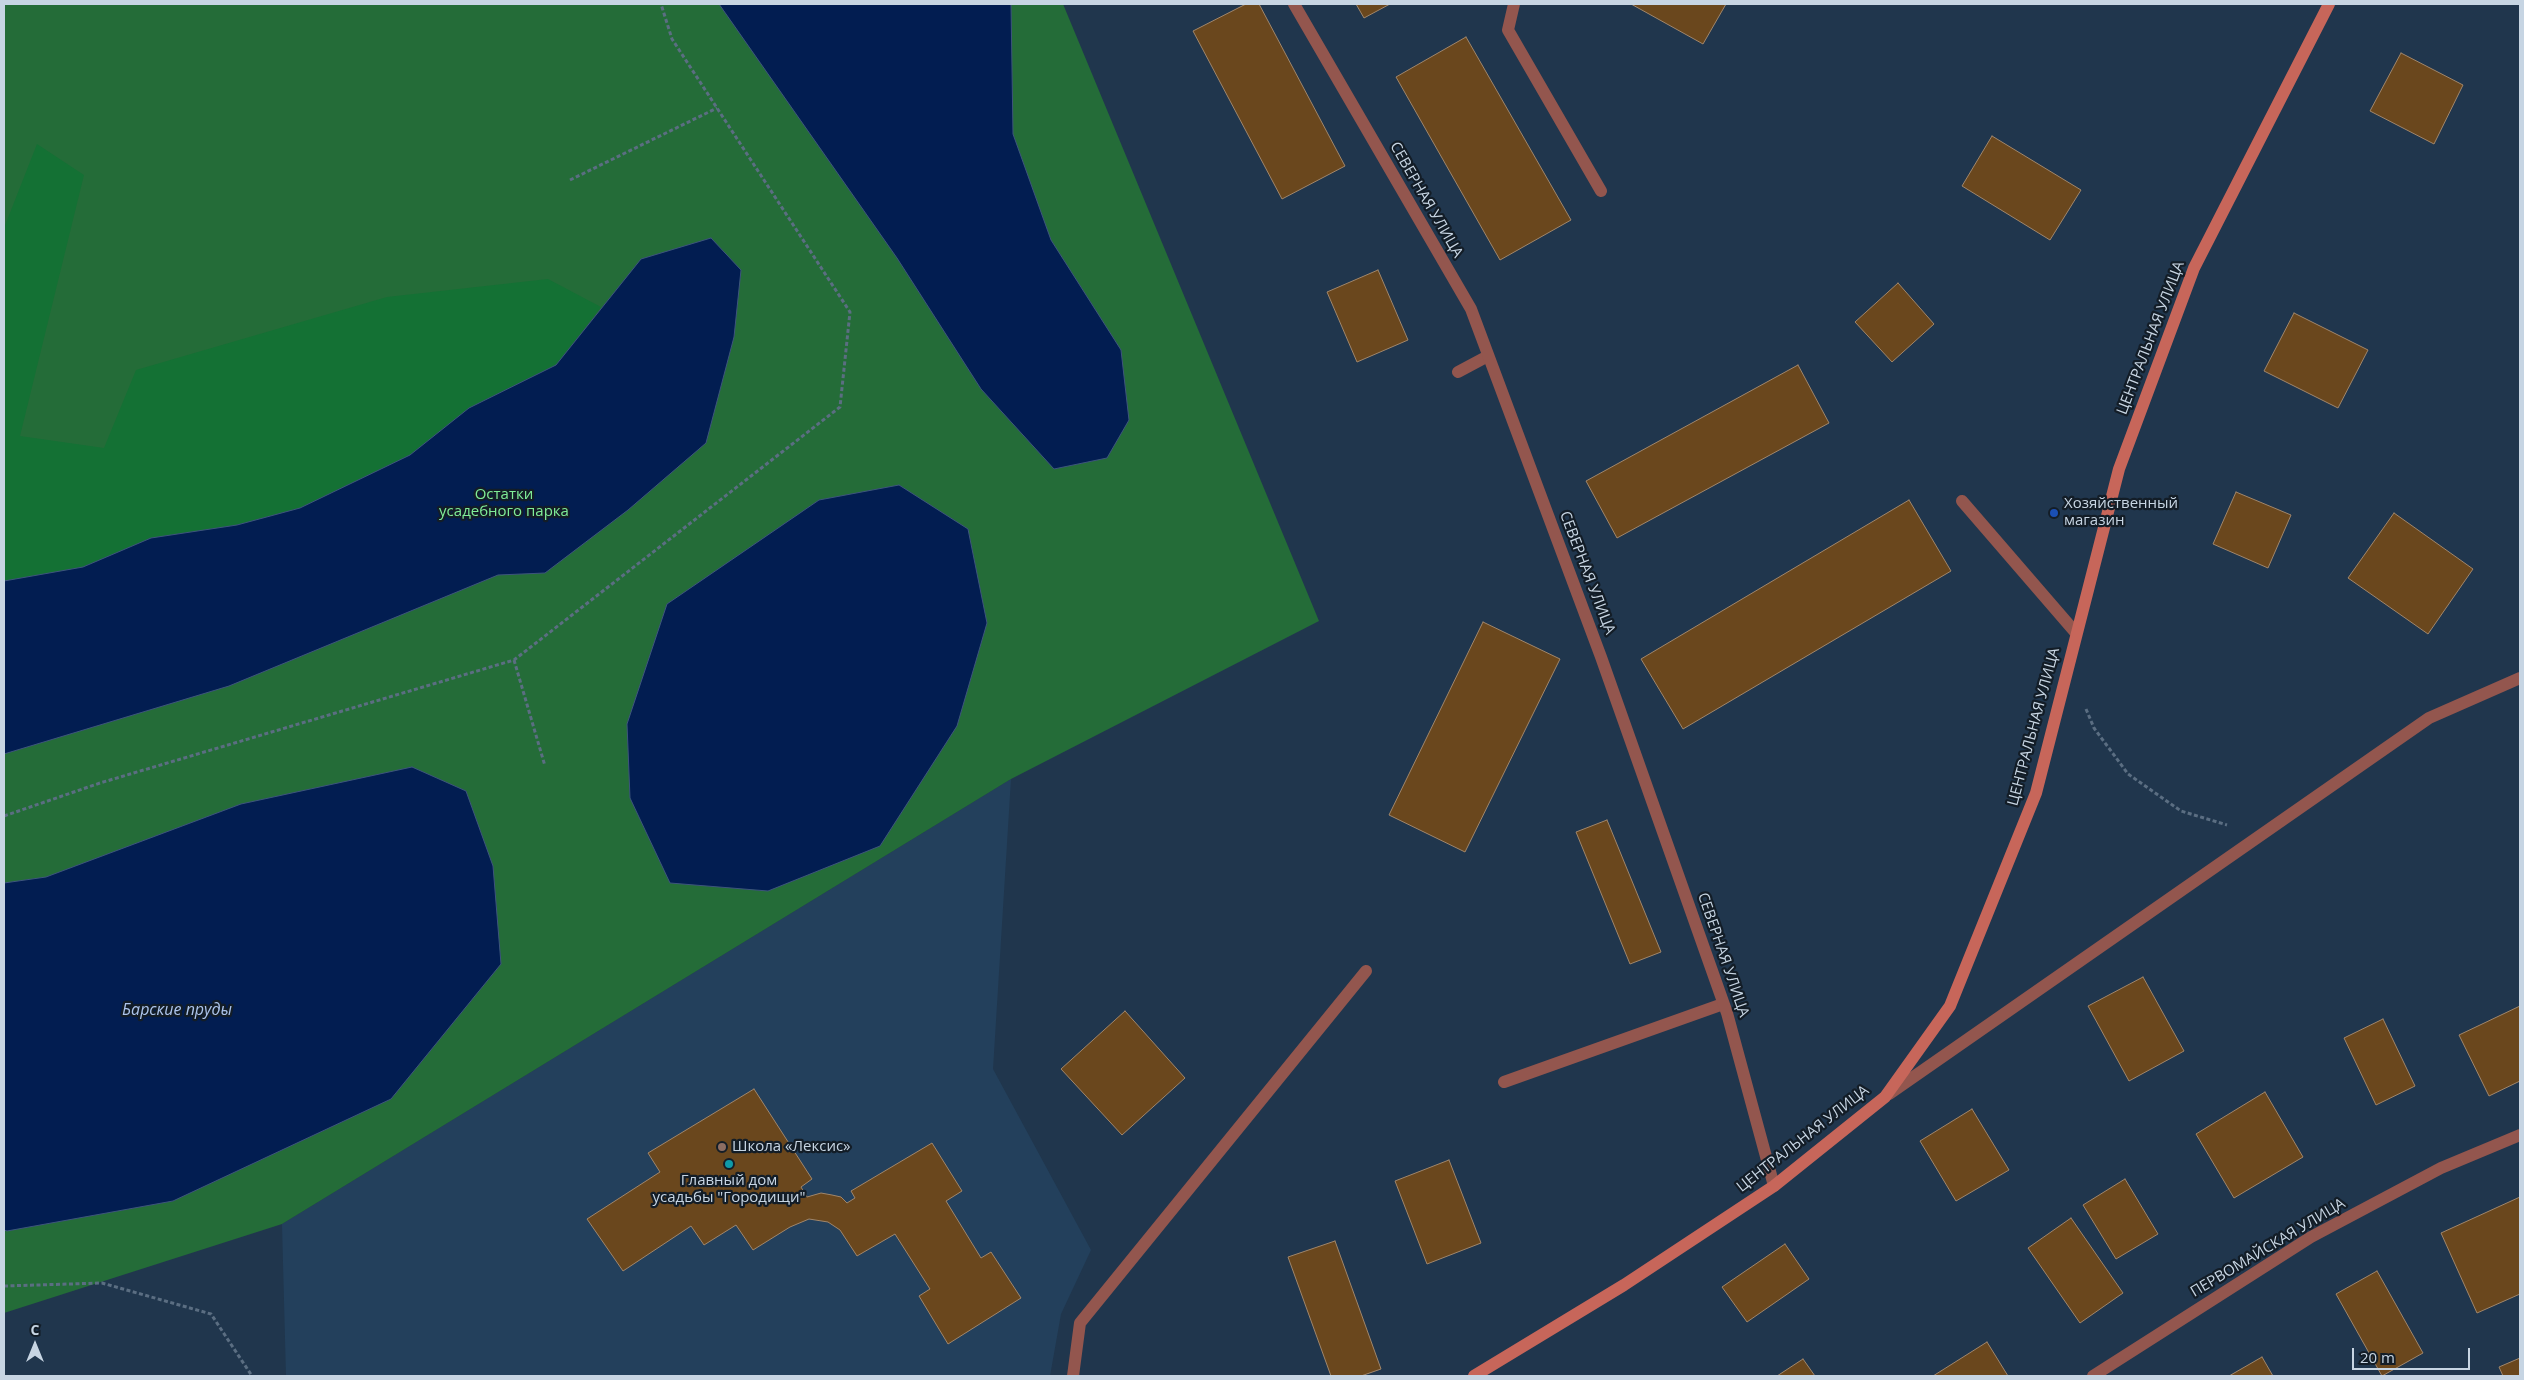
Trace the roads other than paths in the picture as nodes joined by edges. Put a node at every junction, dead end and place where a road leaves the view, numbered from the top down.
1 (1294, 4) edge
2 (1514, 4) edge
3 (2329, 4) edge
4 (1601, 191) dead end
5 (1488, 356) junction
6 (1458, 372) dead end
7 (1962, 501) dead end
8 (2076, 633) junction
9 (2520, 678) edge
10 (1366, 971) dead end
11 (1723, 1004) junction
12 (1504, 1082) dead end
13 (1885, 1097) junction
14 (2520, 1135) edge
15 (1774, 1186) junction
16 (1073, 1376) edge
17 (1474, 1376) edge
18 (2093, 1376) edge

1 - 5 street, СЕВЕРНАЯ УЛИЦА
2 - 4 street
3 - 8 street, ЦЕНТРАЛЬНАЯ УЛИЦА
5 - 6 street
5 - 11 street, СЕВЕРНАЯ УЛИЦА
7 - 8 street
8 - 13 street, ЦЕНТРАЛЬНАЯ УЛИЦА
9 - 13 street
10 - 16 street
11 - 12 street
11 - 15 street, СЕВЕРНАЯ УЛИЦА
13 - 15 street, ЦЕНТРАЛЬНАЯ УЛИЦА
14 - 18 street, ПЕРВОМАЙСКАЯ УЛИЦА
15 - 17 street, ЦЕНТРАЛЬНАЯ УЛИЦА

